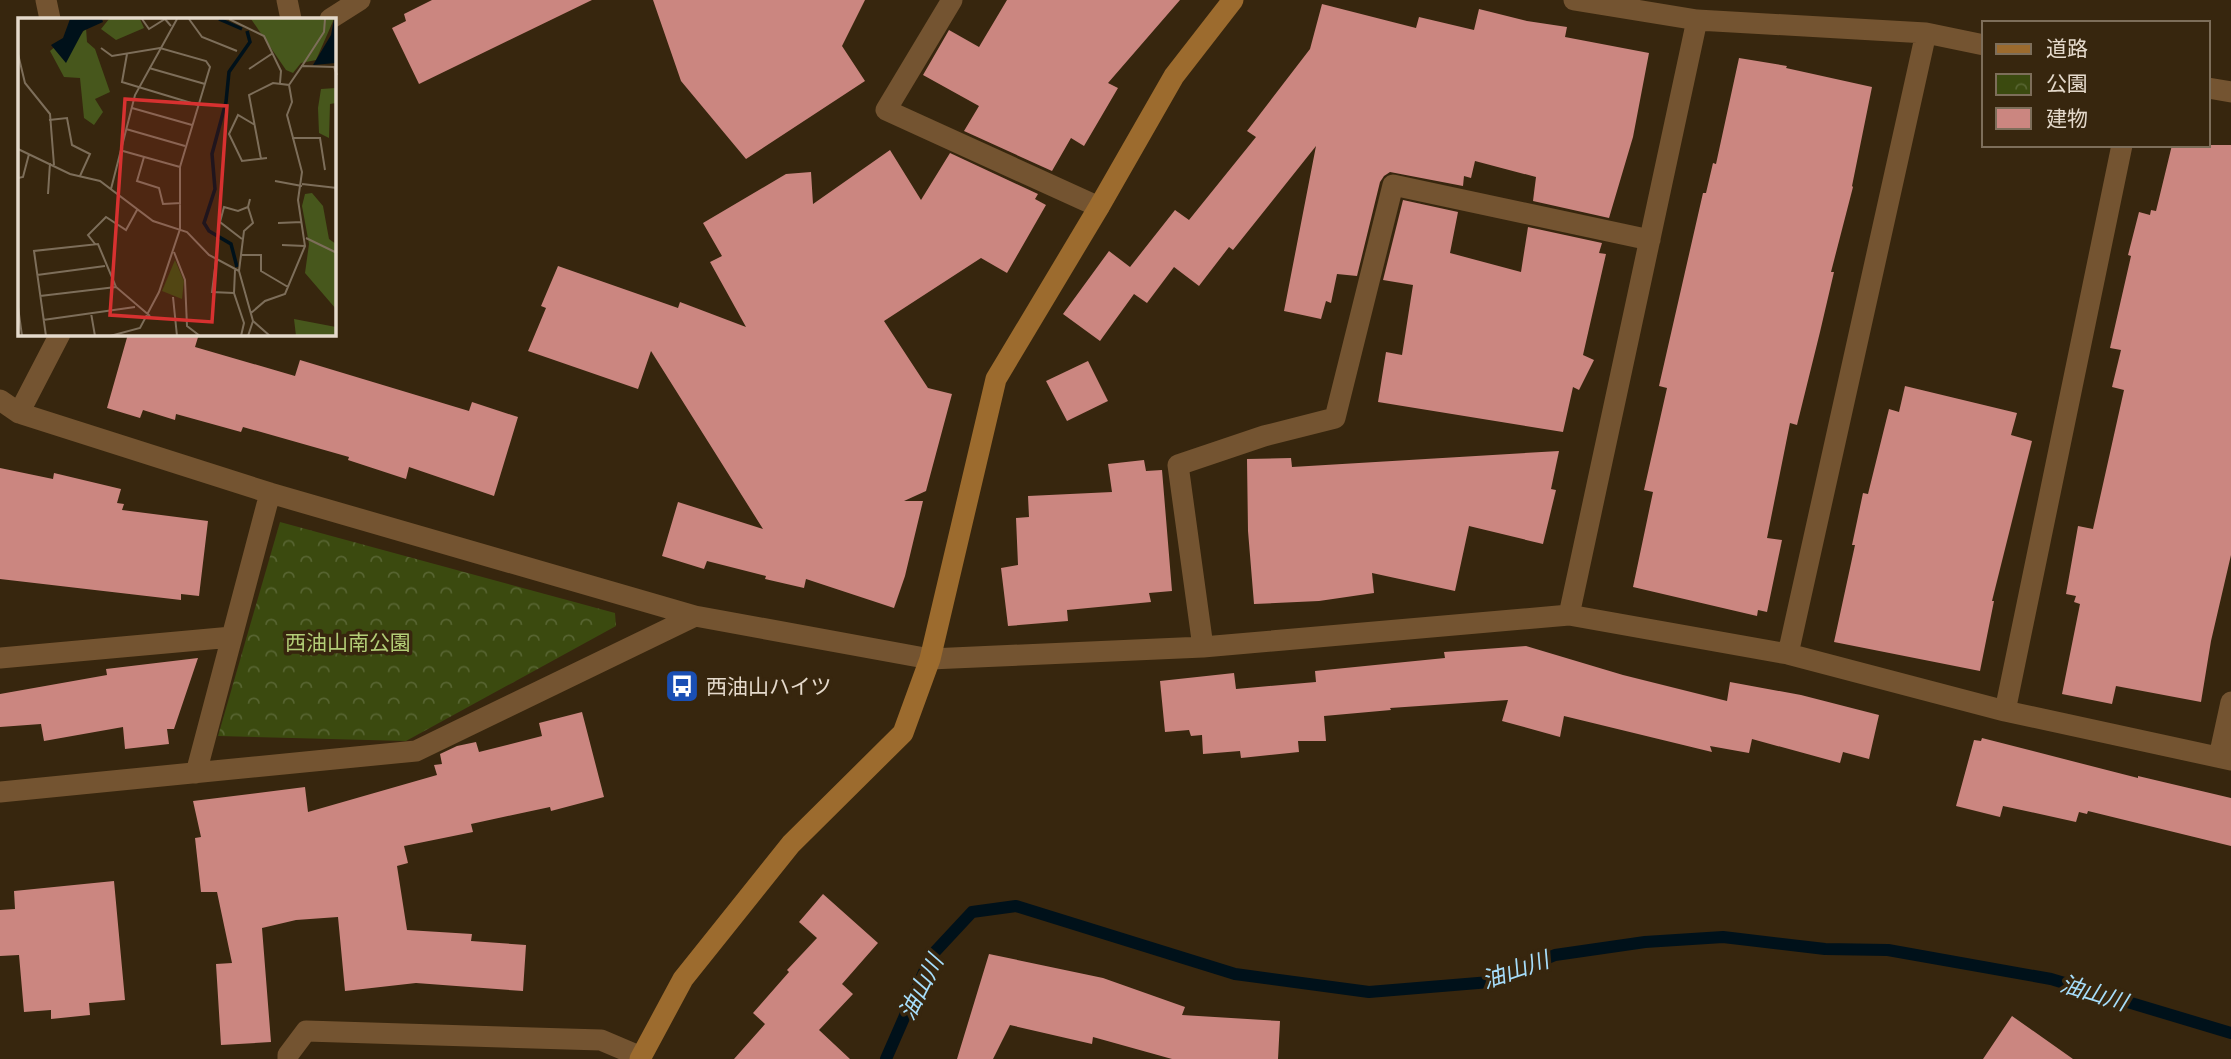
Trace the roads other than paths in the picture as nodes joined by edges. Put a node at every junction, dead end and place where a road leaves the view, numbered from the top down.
1 (46, 0) edge
2 (287, 0) edge
3 (360, 0) edge
4 (952, 0) edge
5 (1233, 0) edge
6 (1574, 0) edge
7 (50, 18) edge
8 (291, 18) edge
9 (332, 18) edge
10 (1698, 20) junction
11 (1926, 33) junction
12 (1982, 45) edge
13 (2210, 88) edge
14 (2231, 92) edge
15 (2122, 147) edge
16 (1099, 207) junction
17 (1650, 240) junction
18 (60, 336) edge
19 (0, 400) edge
20 (19, 413) junction
21 (270, 493) junction
22 (1569, 615) junction
23 (695, 616) junction
24 (232, 637) junction
25 (1203, 648) junction
26 (1788, 654) junction
27 (0, 659) edge
28 (930, 659) junction
29 (2231, 702) edge
30 (2005, 711) junction
31 (2225, 759) edge
32 (196, 774) junction
33 (0, 792) edge
34 (640, 1058) edge
35 (288, 1059) edge

1 - 7 street
2 - 8 street
3 - 9 street
4 - 16 street
5 - 16 street
6 - 10 street
10 - 11 street
10 - 17 street
11 - 12 street
11 - 26 street
13 - 14 street
15 - 30 street
16 - 28 street
17 - 22 street
17 - 25 street
18 - 20 street
19 - 20 street
20 - 21 street
21 - 23 street
21 - 24 street
22 - 25 street
22 - 26 street
23 - 28 street
23 - 32 street
24 - 27 street
24 - 32 street
25 - 28 street
26 - 30 street
28 - 34 street
29 - 31 street
30 - 31 street
32 - 33 street
34 - 35 street

